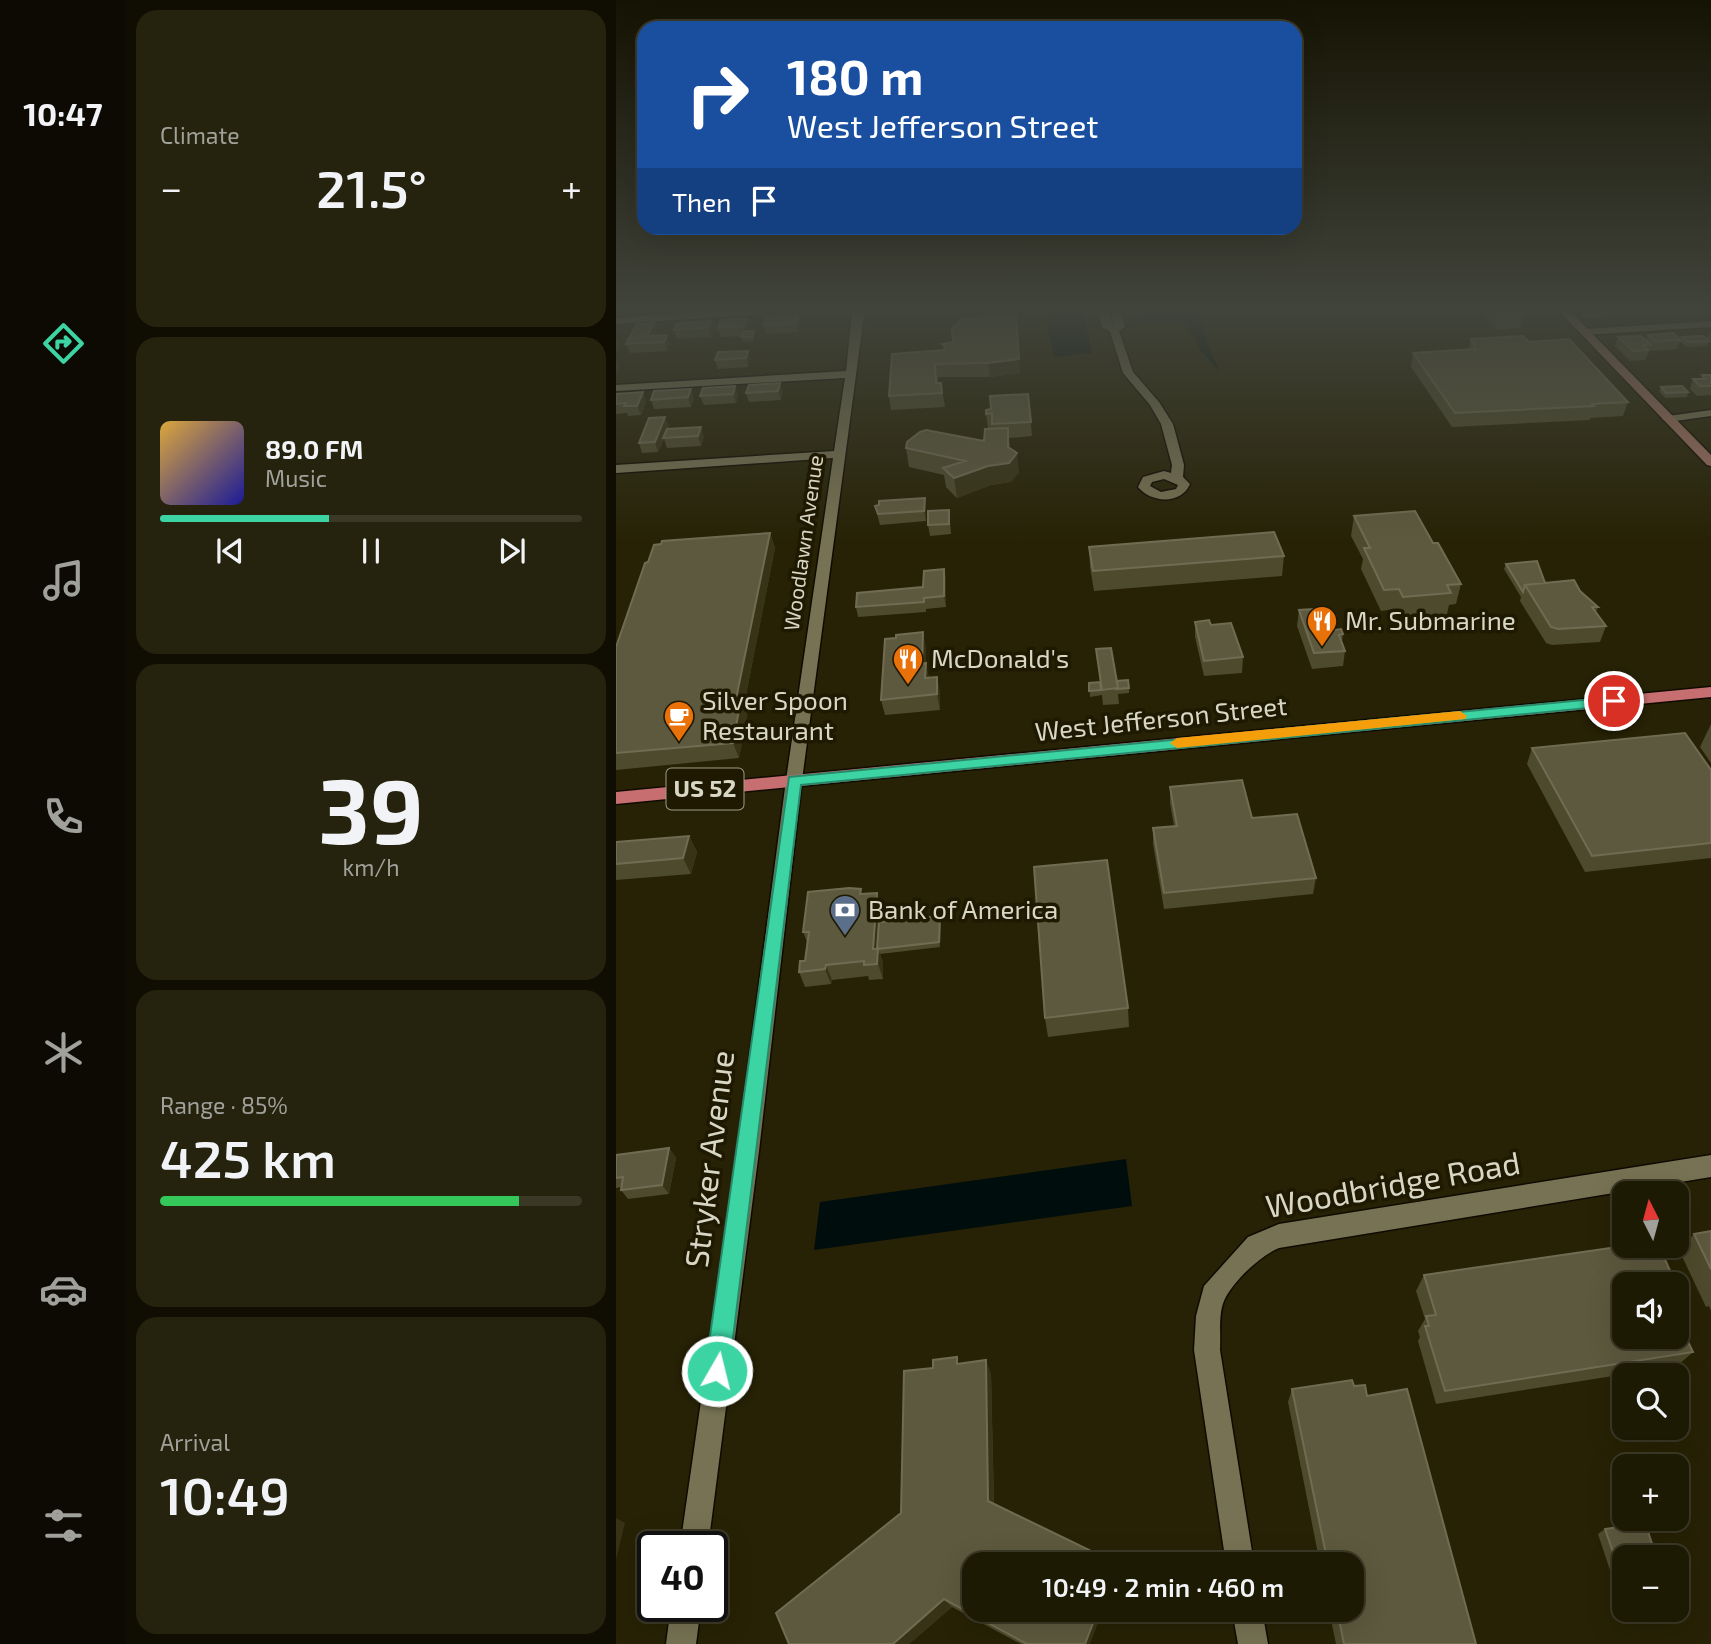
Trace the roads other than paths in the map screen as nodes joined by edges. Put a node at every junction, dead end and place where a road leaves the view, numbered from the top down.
1 (848, 389) edge
2 (1142, 389) edge
3 (1639, 389) edge
4 (1711, 413) edge
5 (1668, 419) junction
6 (839, 454) junction
7 (1711, 462) edge
8 (616, 469) edge
9 (1177, 478) dead end
10 (1711, 692) edge
11 (794, 780) junction
12 (616, 798) edge
13 (1711, 1166) edge
14 (696, 1531) edge
15 (1238, 1552) edge
16 (684, 1622) edge
17 (1249, 1622) edge
18 (681, 1644) edge
19 (1253, 1644) edge

1 - 6 street, Woodlawn Avenue
2 - 9 street
3 - 5 main road
4 - 5 street
5 - 7 main road
6 - 8 street
6 - 11 street, Woodlawn Avenue
10 - 11 main road, West Jefferson Street / US 52
11 - 12 main road, West Jefferson Street / US 52
11 - 14 street, Stryker Avenue
13 - 15 street, Woodbridge Road
16 - 18 street
17 - 19 street

